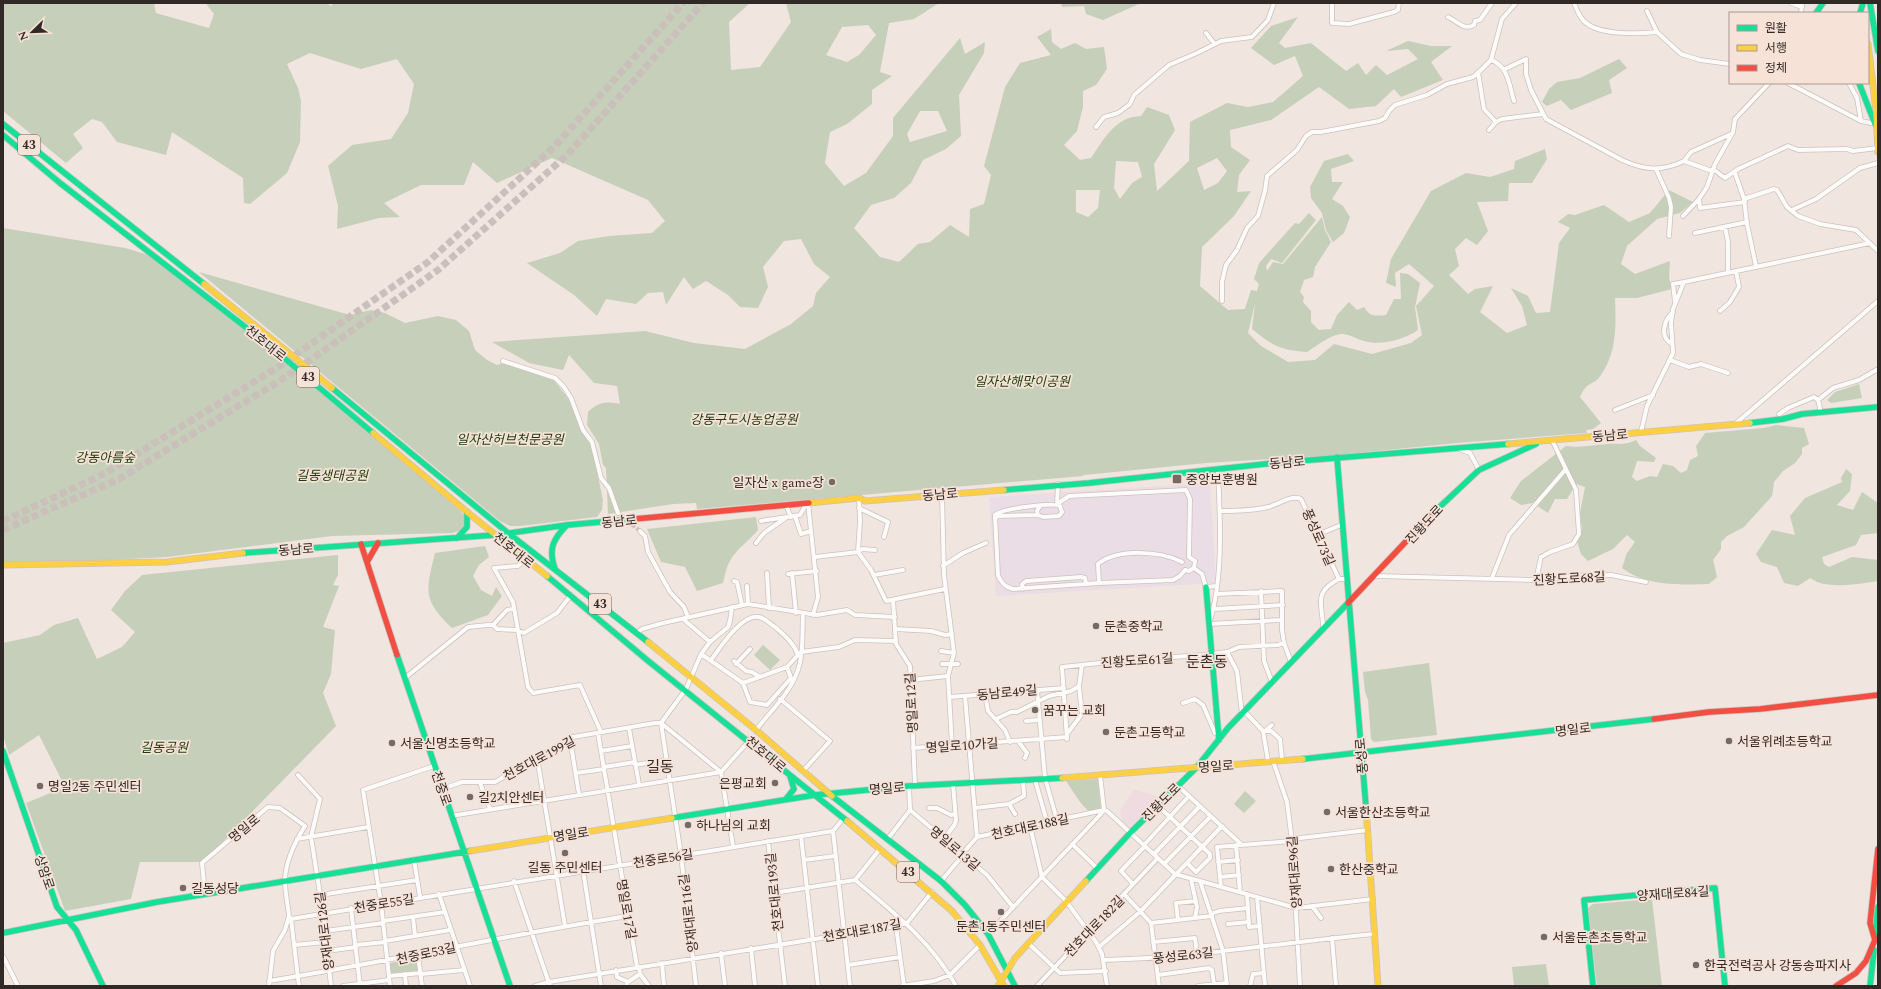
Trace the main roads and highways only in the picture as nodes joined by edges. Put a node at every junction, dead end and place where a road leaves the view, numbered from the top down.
1 (1818, 3) edge
2 (1823, 3) edge
3 (1870, 3) edge
4 (1813, 12) edge
5 (1817, 12) edge
6 (1878, 40) edge
7 (1878, 51) edge
8 (1869, 52) edge
9 (1859, 84) edge
10 (3, 124) edge
11 (1877, 124) edge
12 (3, 135) edge
13 (1878, 148) edge
14 (1878, 152) edge
15 (1878, 406) edge
16 (1540, 442) junction
17 (1337, 457) junction
18 (467, 512) junction
19 (567, 525) junction
20 (508, 533) junction
21 (495, 535) junction
22 (457, 538) junction
23 (378, 543) junction
24 (361, 544) junction
25 (367, 562) junction
26 (3, 565) edge
27 (556, 571) junction
28 (1206, 587) road end
29 (1348, 589) junction
30 (1361, 589) junction
31 (1349, 600) junction
32 (1878, 695) edge
33 (1216, 715) junction
34 (1228, 728) junction
35 (1219, 740) junction
36 (3, 751) edge
37 (1361, 753) junction
38 (1197, 767) junction
39 (788, 773) junction
40 (829, 793) junction
41 (815, 794) junction
42 (786, 799) junction
43 (1878, 849) edge
44 (464, 852) junction
45 (1878, 907) edge
46 (66, 919) junction
47 (3, 933) edge
48 (1875, 940) junction
49 (1007, 971) junction
50 (1002, 983) edge
51 (103, 986) edge
52 (510, 986) edge
53 (998, 986) edge
54 (1014, 986) edge
55 (1378, 986) edge
56 (1592, 986) edge
57 (1725, 986) edge
58 (1836, 986) edge
59 (1870, 986) edge

1 - 4 main road
2 - 5 main road
3 - 6 main road
6 - 7 main road
8 - 11 main road
9 - 11 main road
10 - 20 main road, 천호대로 / 43
11 - 13 main road
12 - 18 main road, 천호대로 / 43
13 - 14 main road
15 - 16 main road, 동남로
16 - 17 main road, 동남로
16 - 30 main road, 진황도로
17 - 19 main road, 동남로
17 - 29 main road, 풍성로
18 - 21 main road, 천호대로 / 43
18 - 22 main road
19 - 20 main road, 동남로
19 - 27 main road
20 - 21 main road, 동남로
20 - 27 main road, 천호대로 / 43
21 - 22 main road, 동남로
21 - 39 main road, 천호대로 / 43
22 - 23 main road, 동남로
23 - 24 main road, 동남로
23 - 25 main road
24 - 25 main road, 천중로
24 - 26 main road, 동남로
25 - 44 main road, 천중로
27 - 40 main road, 천호대로 / 43
28 - 33 main road
29 - 30 main road
29 - 31 main road, 풍성로
30 - 31 main road, 진황도로
31 - 34 main road, 진황도로
31 - 37 main road, 풍성로
32 - 37 main road, 명일로
33 - 34 main road
33 - 35 main road
34 - 35 main road, 진황도로
35 - 38 main road, 진황도로
36 - 46 main road, 상암로
37 - 38 main road, 명일로
37 - 55 main road, 풍성로
38 - 40 main road, 명일로
38 - 49 main road, 진황도로
39 - 41 main road, 천호대로 / 43
39 - 42 main road
40 - 41 main road, 명일로
40 - 49 main road, 천호대로 / 43
41 - 42 main road, 명일로
41 - 50 main road, 천호대로 / 43
42 - 44 main road, 명일로
43 - 48 main road
44 - 46 main road, 명일로
44 - 52 main road, 천중로
45 - 48 main road
46 - 47 main road, 명일로
46 - 51 main road, 상암로
48 - 58 main road
48 - 59 main road
49 - 50 main road, 진황도로
49 - 54 main road, 천호대로 / 43
50 - 53 main road, 진황도로
56 - 57 main road, 양재대로84길

